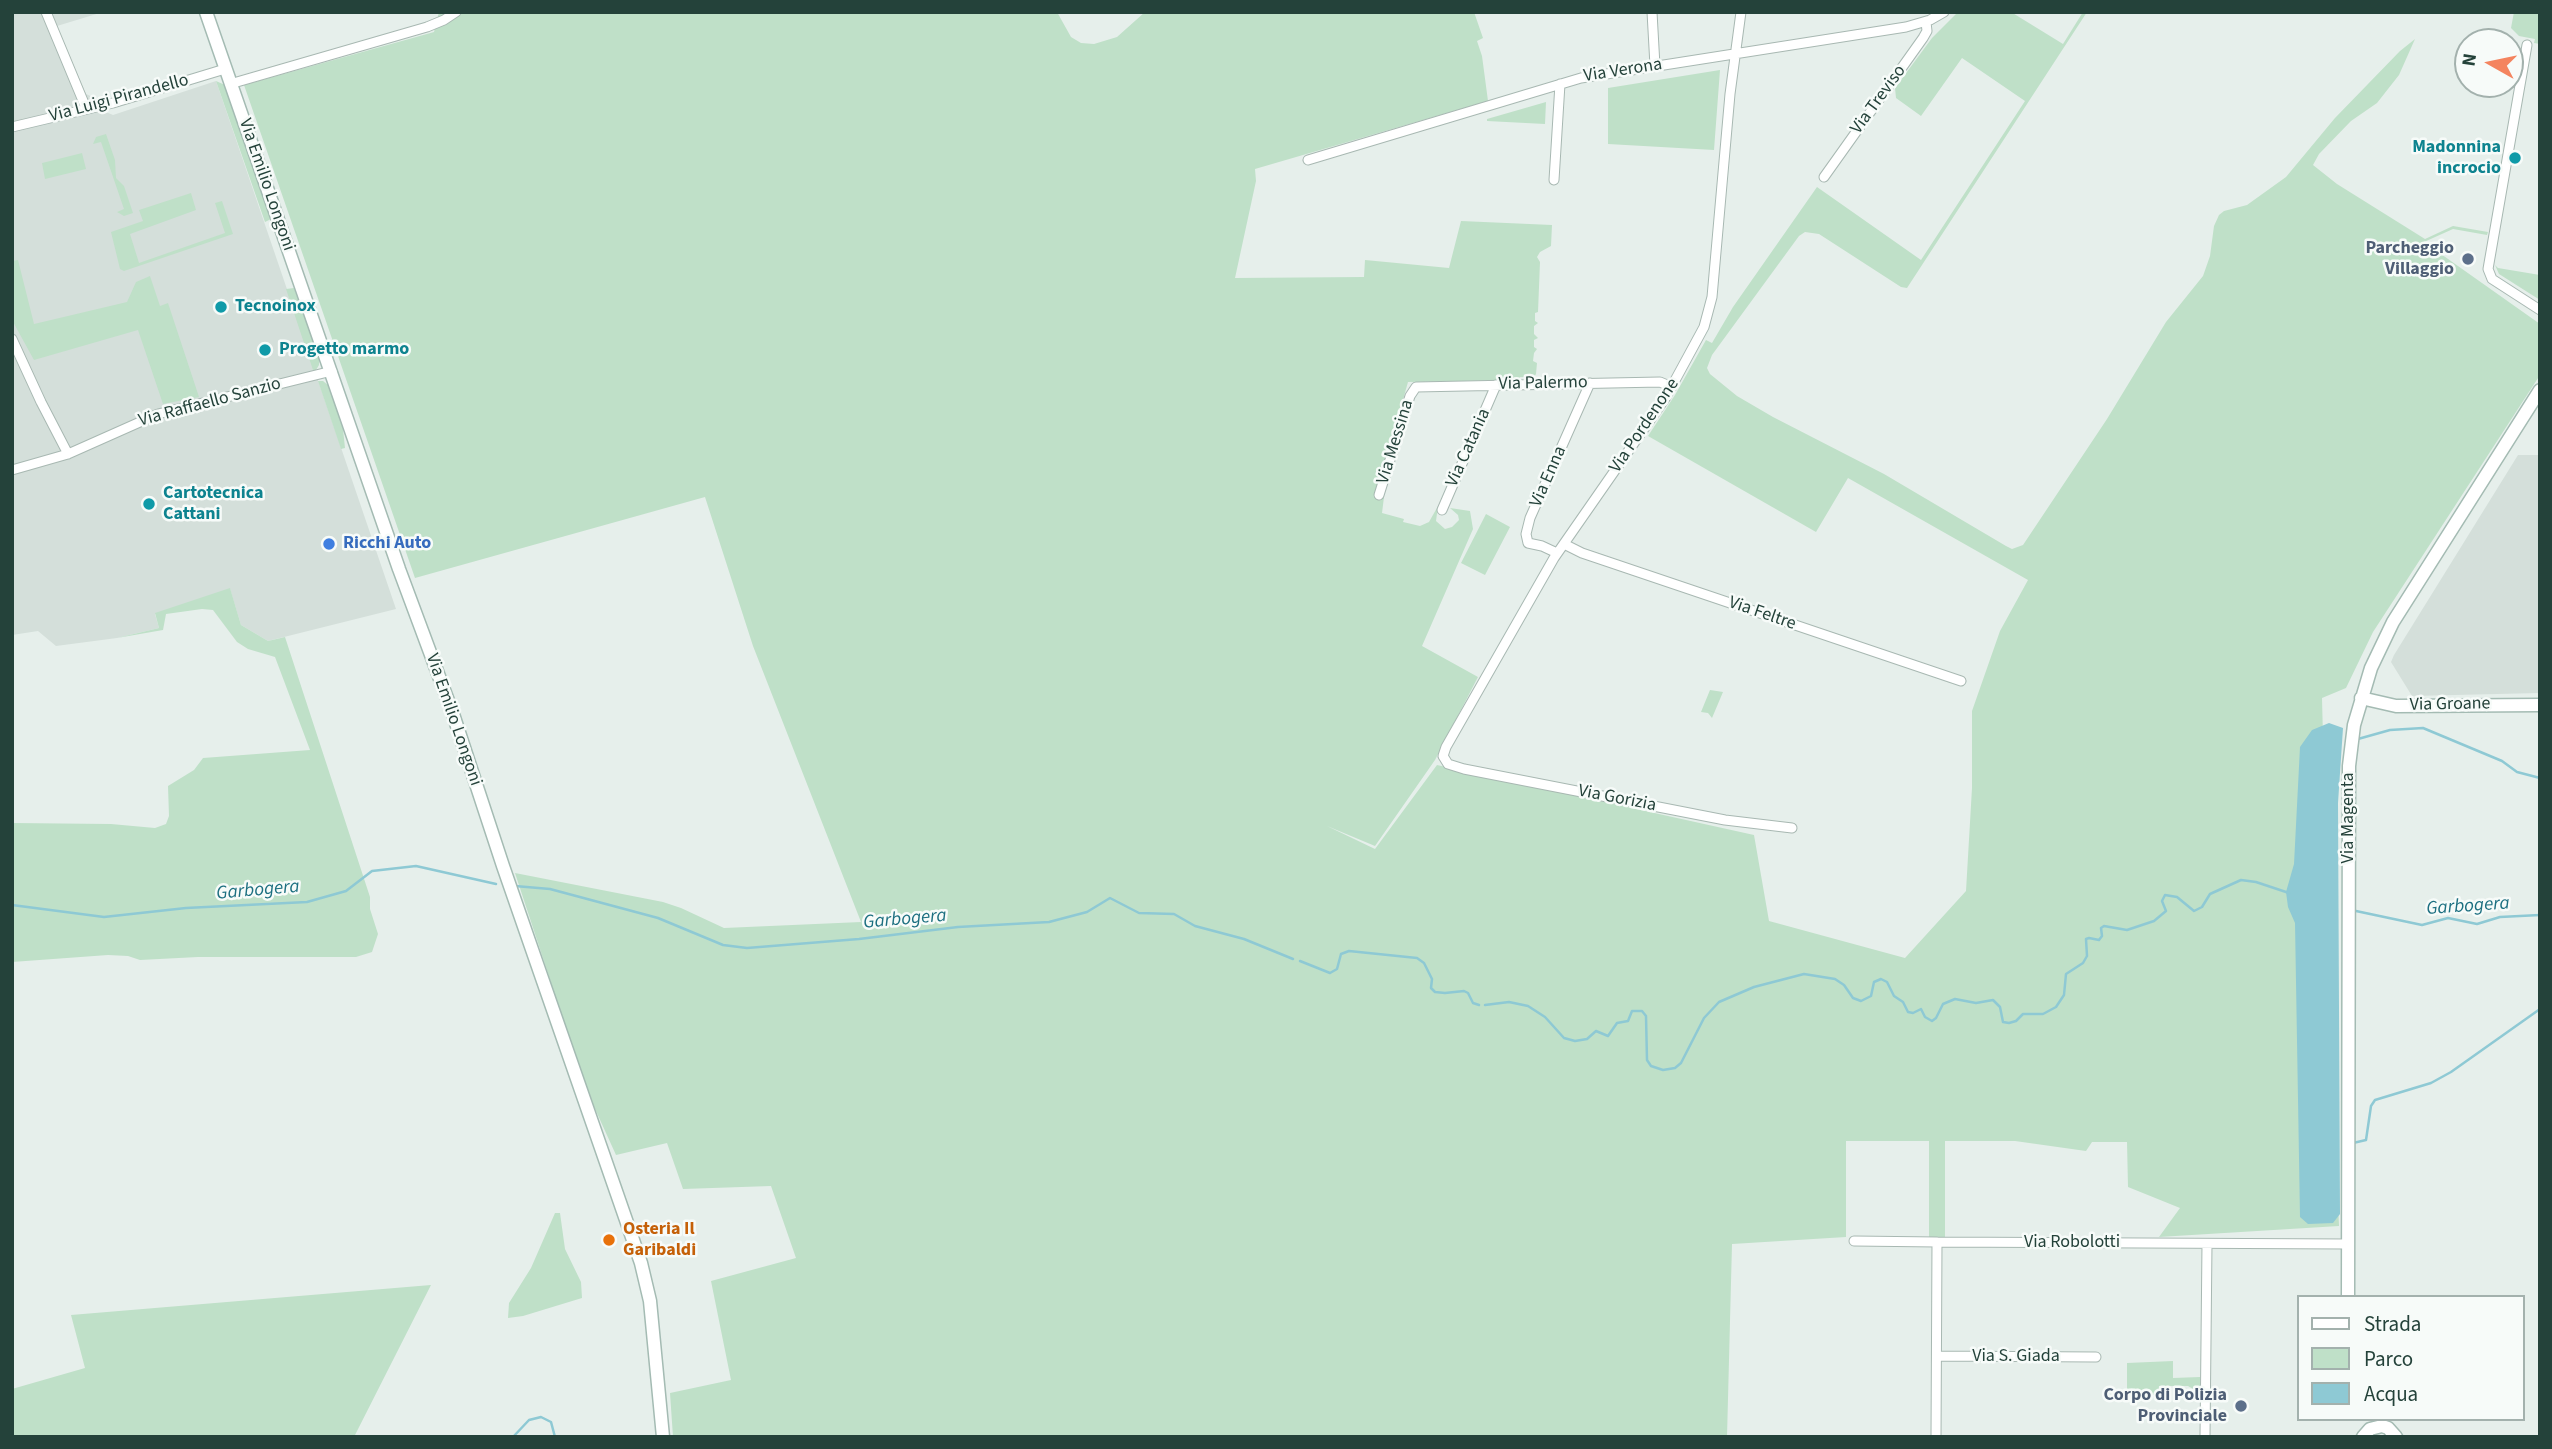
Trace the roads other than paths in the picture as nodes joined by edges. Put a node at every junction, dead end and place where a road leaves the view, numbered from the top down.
1 (46, 12) edge
2 (206, 12) edge
3 (456, 12) edge
4 (1652, 12) edge
5 (1741, 12) edge
6 (1944, 12) edge
7 (1926, 22) junction
8 (2527, 45) dead end
9 (1735, 53) junction
10 (1655, 66) junction
11 (225, 69) junction
12 (230, 84) junction
13 (1560, 84) junction
14 (86, 108) junction
15 (12, 127) edge
16 (1308, 160) dead end
17 (1824, 177) dead end
18 (1554, 180) dead end
19 (2540, 310) edge
20 (12, 339) edge
21 (331, 371) junction
22 (1590, 383) junction
23 (1496, 385) junction
24 (1672, 387) junction
25 (1413, 389) joint
26 (2540, 390) edge
27 (68, 454) junction
28 (12, 470) edge
29 (1379, 495) dead end
30 (1442, 510) dead end
31 (1564, 544) junction
32 (1557, 553) junction
33 (1961, 681) dead end
34 (2361, 698) junction
35 (2540, 705) edge
36 (1444, 760) joint
37 (1792, 828) dead end
38 (1854, 1241) dead end
39 (1937, 1242) junction
40 (2207, 1244) junction
41 (2348, 1244) junction
42 (2348, 1295) edge
43 (1937, 1356) junction
44 (2096, 1357) dead end
45 (2368, 1428) edge
46 (2392, 1431) edge
47 (663, 1437) edge
48 (1936, 1437) edge
49 (2205, 1437) edge

1 - 14 street
2 - 11 street, Via Emilio Longoni
3 - 12 street
4 - 10 street
5 - 9 street, Via Pordenone
6 - 7 street, Via Verona
7 - 9 street, Via Verona
7 - 17 street, Via Treviso
8 - 19 street
9 - 10 street, Via Verona
9 - 24 street, Via Pordenone
10 - 13 street, Via Verona
11 - 12 street, Via Emilio Longoni
11 - 14 street, Via Luigi Pirandello
12 - 21 street, Via Emilio Longoni
13 - 16 street, Via Verona
13 - 18 street
14 - 15 street, Via Luigi Pirandello
20 - 27 street
21 - 27 street, Via Raffaello Sanzio
21 - 47 street, Via Emilio Longoni
22 - 23 street, Via Palermo
22 - 24 street, Via Palermo
22 - 32 street, Via Enna
23 - 25 street, Via Palermo
23 - 30 street, Via Catania
24 - 31 street, Via Pordenone
25 - 29 street, Via Messina
26 - 34 street, Via Magenta
27 - 28 street, Via Raffaello Sanzio
31 - 32 street, Via Pordenone
31 - 33 street, Via Feltre
32 - 36 street, Via Pordenone
34 - 35 street, Via Groane
34 - 41 street, Via Magenta
36 - 37 street, Via Gorizia
38 - 39 street, Via Robolotti
39 - 40 street, Via Robolotti
39 - 43 street
40 - 41 street, Via Robolotti
40 - 49 street
41 - 42 street, Via Magenta
43 - 44 street, Via S. Giada
43 - 48 street
45 - 46 street

